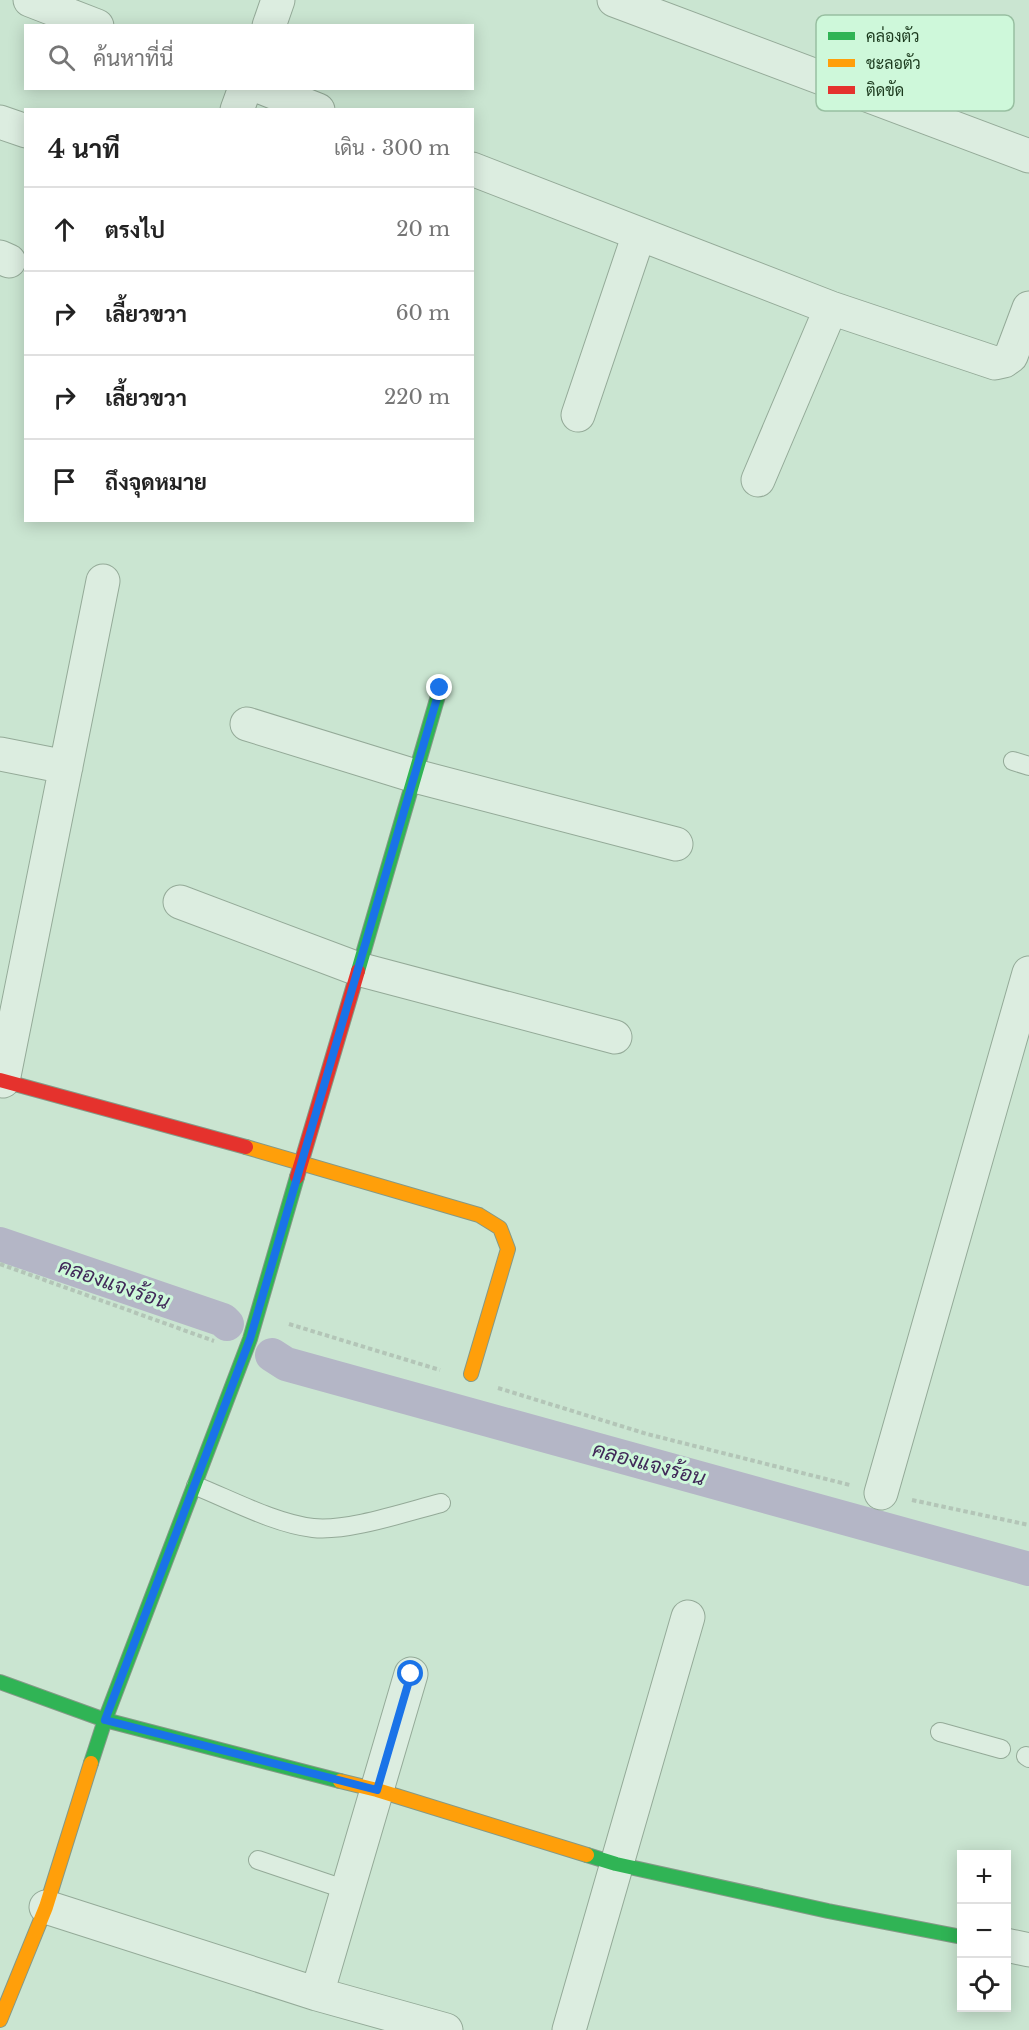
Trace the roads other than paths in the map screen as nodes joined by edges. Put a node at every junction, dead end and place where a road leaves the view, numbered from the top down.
1 (30, 0) edge
2 (278, 0) edge
3 (614, 0) edge
4 (92, 24) edge
5 (270, 24) edge
6 (816, 76) edge
7 (244, 90) edge
8 (268, 90) edge
9 (238, 108) edge
10 (313, 108) edge
11 (909, 111) edge
12 (0, 122) edge
13 (24, 130) edge
14 (1029, 156) edge
15 (474, 170) edge
16 (639, 234) junction
17 (831, 308) junction
18 (1029, 308) edge
19 (578, 416) dead end
20 (758, 480) dead end
21 (103, 581) dead end
22 (440, 688) dead end
23 (247, 724) dead end
24 (0, 754) edge
25 (66, 767) junction
26 (415, 776) junction
27 (676, 844) dead end
28 (180, 902) dead end
29 (358, 969) junction
30 (1029, 973) edge
31 (615, 1037) dead end
32 (1, 1081) edge
33 (302, 1162) junction
34 (471, 1374) dead end
35 (196, 1486) junction
36 (881, 1493) road end
37 (441, 1503) dead end
38 (688, 1617) dead end
39 (411, 1674) dead end
40 (0, 1682) edge
41 (105, 1720) junction
42 (940, 1732) dead end
43 (1001, 1749) dead end
44 (377, 1790) junction
45 (258, 1860) dead end
46 (616, 1864) junction
47 (347, 1890) junction
48 (46, 1907) junction
49 (957, 1936) edge
50 (1011, 1947) edge
51 (1029, 1950) edge
52 (317, 1994) junction
53 (0, 2020) edge
54 (446, 2030) edge
55 (569, 2030) edge

1 - 4 street
2 - 5 street
3 - 6 street
7 - 9 street
8 - 10 street
11 - 14 street
12 - 13 street
15 - 16 street
16 - 17 street
16 - 19 street
17 - 18 street
17 - 20 street
21 - 25 street
22 - 26 street
23 - 26 street
24 - 25 street
25 - 32 street
26 - 27 street
26 - 29 street
28 - 29 street
29 - 31 street
29 - 33 street
30 - 36 street
32 - 33 street
33 - 34 street
33 - 35 street
35 - 37 lane
35 - 41 street
38 - 46 street
39 - 44 street
40 - 41 street
41 - 44 street
41 - 48 street
42 - 43 lane
44 - 46 street
44 - 47 street
45 - 47 lane
46 - 49 street
46 - 55 street
47 - 52 street
48 - 52 street
48 - 53 street
50 - 51 street
52 - 54 street

